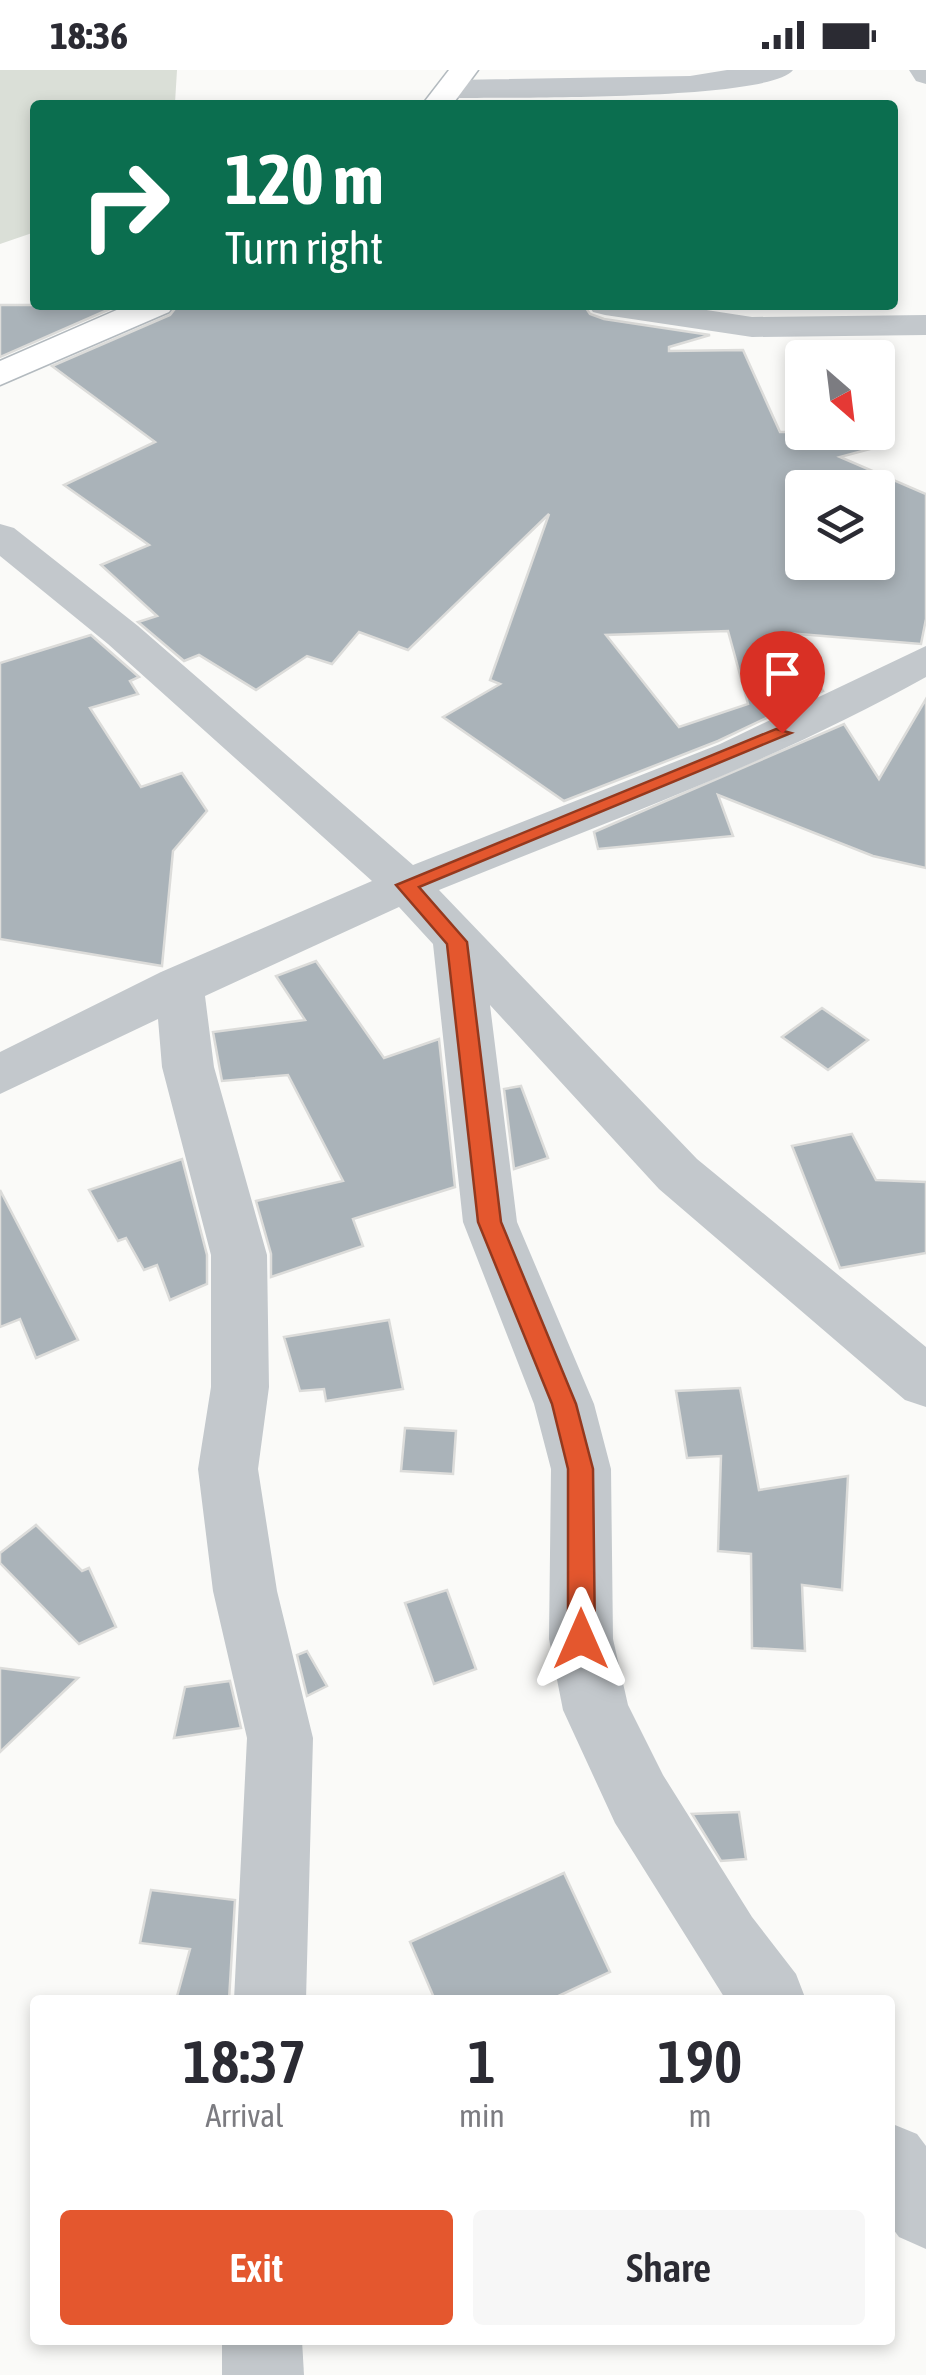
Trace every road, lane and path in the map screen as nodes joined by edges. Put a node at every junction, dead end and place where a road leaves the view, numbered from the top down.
1 (779, 70) edge
2 (452, 88) edge
3 (701, 95) edge
4 (146, 310) edge
5 (679, 311) edge
6 (926, 325) edge
7 (0, 374) edge
8 (0, 536) edge
9 (926, 660) edge
10 (406, 885) junction
11 (457, 942) junction
12 (179, 985) junction
13 (0, 1075) edge
14 (926, 1382) edge
15 (270, 1995) edge
16 (766, 1995) edge
17 (895, 2168) edge
18 (926, 2210) edge
19 (262, 2345) edge
20 (263, 2375) edge

1 - 3 street
2 - 3 street
4 - 7 main road
5 - 6 street
8 - 10 street
9 - 10 street
10 - 11 street
10 - 12 street
11 - 14 street
11 - 16 street
12 - 13 street
12 - 15 street
17 - 18 street
19 - 20 street

